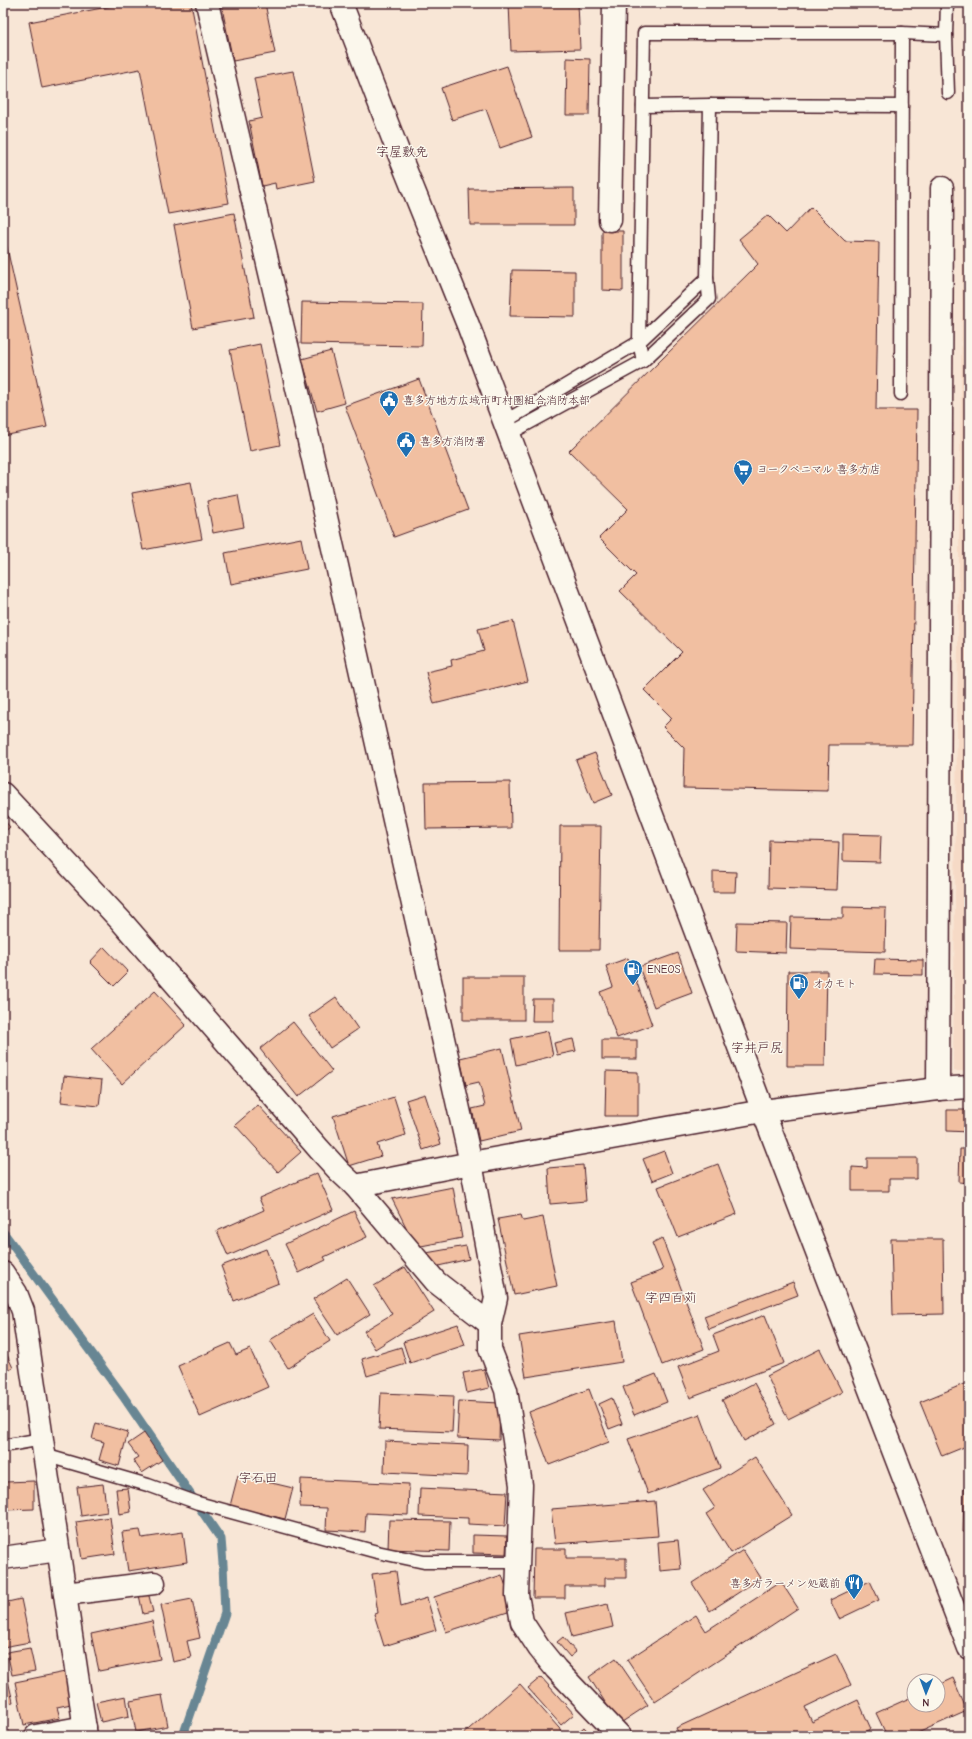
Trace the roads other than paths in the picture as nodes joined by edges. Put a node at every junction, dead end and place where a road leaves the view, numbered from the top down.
1 (207, 3) edge
2 (341, 3) edge
3 (614, 3) edge
4 (947, 3) edge
5 (902, 33) junction
6 (946, 35) junction
7 (948, 93) dead end
8 (710, 105) junction
9 (643, 106) junction
10 (902, 106) junction
11 (942, 188) dead end
12 (610, 220) dead end
13 (708, 278) junction
14 (640, 342) junction
15 (643, 360) junction
16 (901, 394) dead end
17 (506, 428) junction
18 (3, 794) edge
19 (938, 1088) junction
20 (969, 1088) edge
21 (763, 1111) junction
22 (471, 1163) junction
23 (356, 1186) junction
24 (3, 1273) edge
25 (490, 1324) junction
26 (3, 1446) edge
27 (43, 1447) junction
28 (58, 1550) junction
29 (3, 1558) edge
30 (518, 1562) junction
31 (154, 1583) dead end
32 (65, 1594) junction
33 (968, 1641) edge
34 (86, 1732) edge
35 (36, 1736) edge
36 (620, 1736) edge

1 - 22 street
2 - 17 street
3 - 12 street
4 - 6 lane
5 - 6 lane
5 - 9 lane
5 - 10 lane
6 - 7 lane
8 - 9 lane
8 - 10 lane
8 - 13 lane
9 - 14 lane
10 - 16 lane
11 - 19 street
13 - 14 lane
13 - 15 lane
14 - 15 lane
14 - 17 lane
15 - 17 lane
17 - 21 street
18 - 23 street
19 - 20 street
19 - 21 street
21 - 22 street
21 - 33 street
22 - 23 street
22 - 25 street
23 - 25 street
24 - 27 street
25 - 30 street
26 - 27 lane
27 - 28 street
27 - 30 lane
28 - 29 street
28 - 32 street
30 - 36 street
31 - 32 street
32 - 34 street
34 - 35 street

